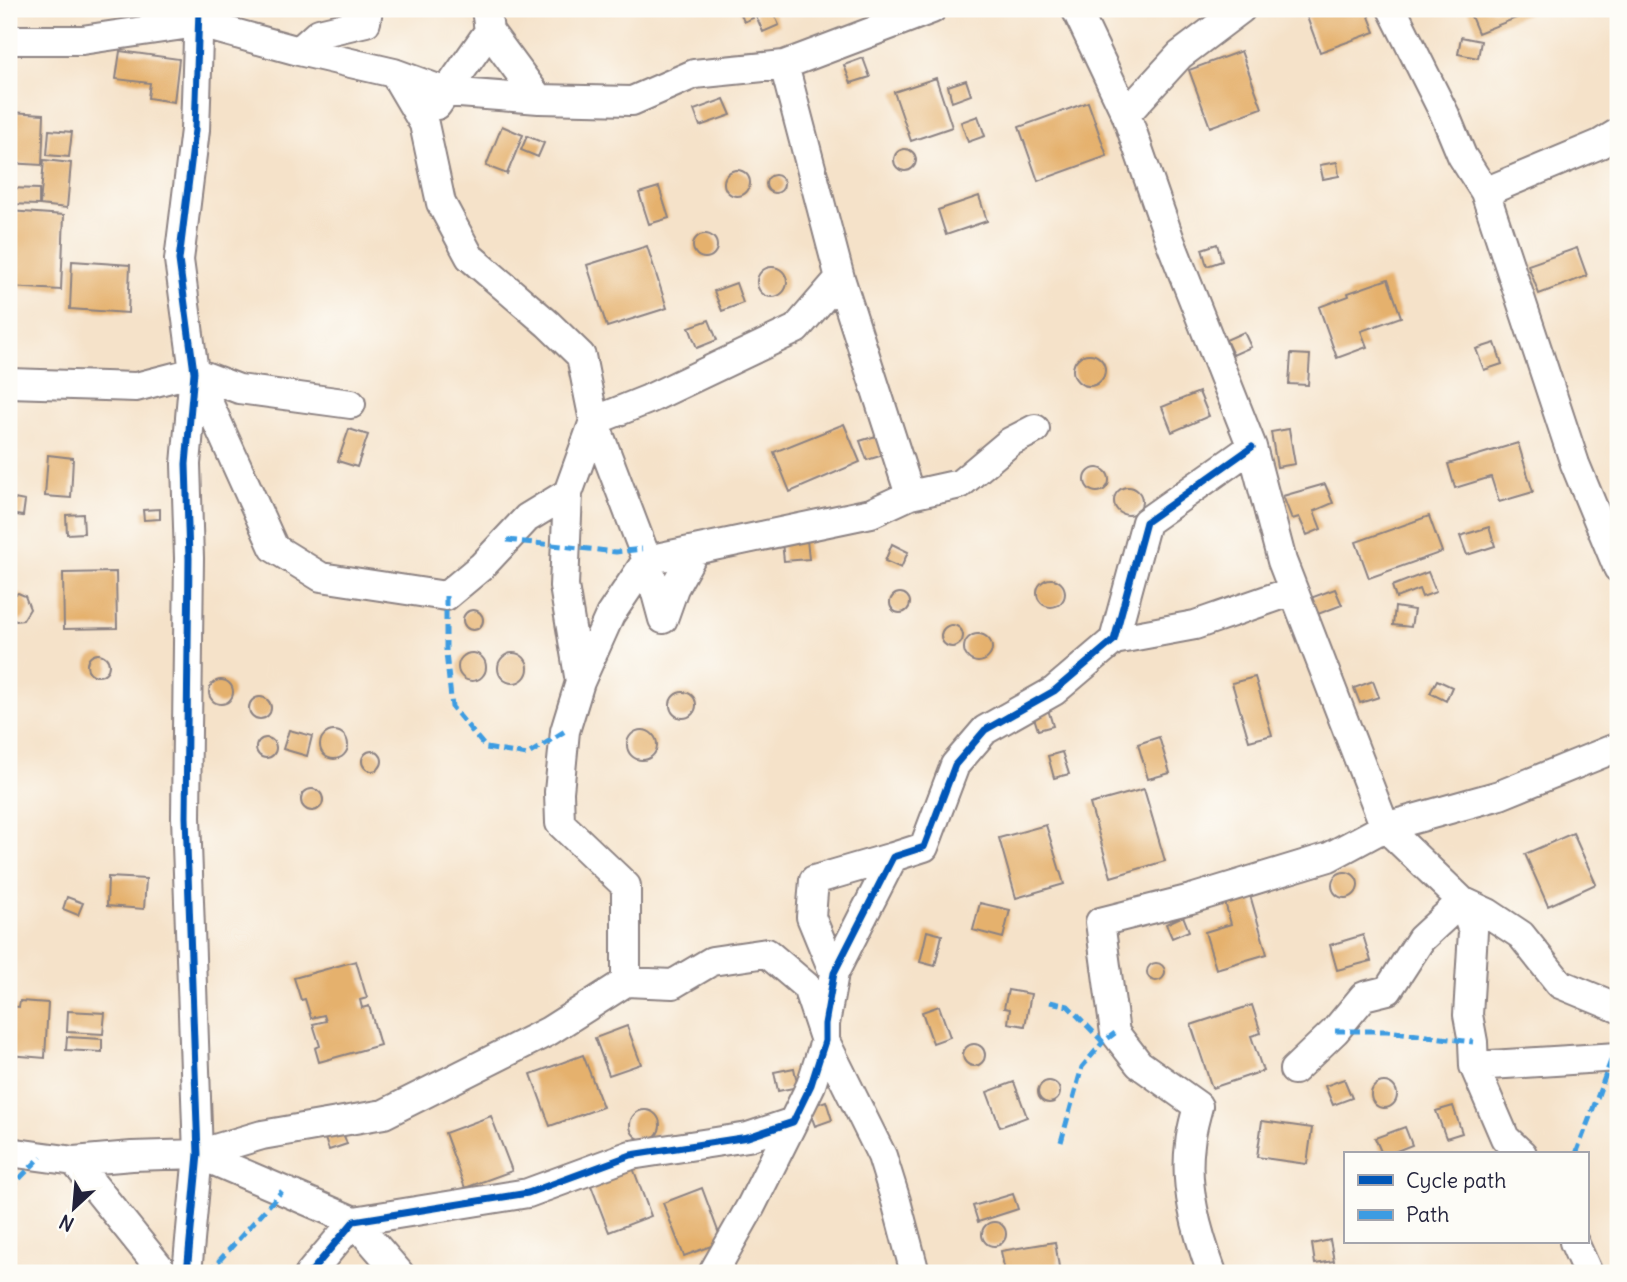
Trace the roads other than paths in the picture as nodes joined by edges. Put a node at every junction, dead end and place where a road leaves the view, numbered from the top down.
1 (368, 9) edge
2 (932, 9) edge
3 (1076, 9) edge
4 (1241, 9) edge
5 (1392, 9) edge
6 (198, 16) edge
7 (488, 20) edge
8 (9, 40) edge
9 (299, 51) junction
10 (784, 65) junction
11 (394, 73) junction
12 (446, 93) junction
13 (539, 99) junction
14 (1126, 114) junction
15 (424, 124) junction
16 (1618, 133) edge
17 (1485, 192) junction
18 (840, 278) junction
19 (194, 372) junction
20 (9, 383) edge
21 (351, 404) dead end
22 (594, 421) junction
23 (1035, 429) dead end
24 (1252, 446) junction
25 (568, 494) junction
26 (910, 495) junction
27 (694, 552) junction
28 (647, 560) junction
29 (1618, 568) edge
30 (1293, 591) junction
31 (1114, 639) junction
32 (580, 682) junction
33 (1618, 747) edge
34 (1385, 827) junction
35 (893, 857) junction
36 (1462, 901) junction
37 (834, 973) junction
38 (626, 982) junction
39 (1618, 1008) edge
40 (825, 1041) junction
41 (1618, 1056) edge
42 (1474, 1066) junction
43 (1294, 1070) dead end
44 (793, 1122) junction
45 (9, 1152) edge
46 (1520, 1152) edge
47 (198, 1154) junction
48 (74, 1161) junction
49 (355, 1221) junction
50 (1575, 1244) edge
51 (164, 1273) edge
52 (187, 1273) edge
53 (310, 1273) edge
54 (399, 1273) edge
55 (713, 1273) edge
56 (915, 1273) edge
57 (1212, 1273) edge
58 (1588, 1273) edge

1 - 9 street
2 - 10 street
3 - 14 street
4 - 14 street
5 - 17 street
6 - 8 street
6 - 9 street
6 - 19 street
7 - 12 street
7 - 13 street
9 - 11 street
10 - 13 street
10 - 18 street
11 - 12 street
11 - 15 street
12 - 13 street
12 - 15 street
14 - 24 street
15 - 22 street
16 - 17 street
17 - 29 street
18 - 22 street
18 - 26 street
19 - 20 street
19 - 21 street
19 - 25 street
19 - 47 street
22 - 25 street
22 - 28 street
23 - 26 street
24 - 30 street
24 - 31 street
25 - 32 street
26 - 27 street
27 - 28 street
27 - 28 street
28 - 32 street
30 - 31 street
30 - 34 street
31 - 35 street
32 - 38 street
33 - 34 street
34 - 36 street
34 - 57 street
35 - 37 street
35 - 37 street
36 - 39 street
36 - 42 street
36 - 43 street
37 - 40 street
38 - 40 street
38 - 47 street
40 - 44 street
40 - 56 street
41 - 42 street
42 - 46 street
44 - 49 street
44 - 55 street
45 - 48 street
47 - 48 street
47 - 49 street
47 - 52 street
48 - 51 street
49 - 53 street
49 - 54 street
50 - 58 street

